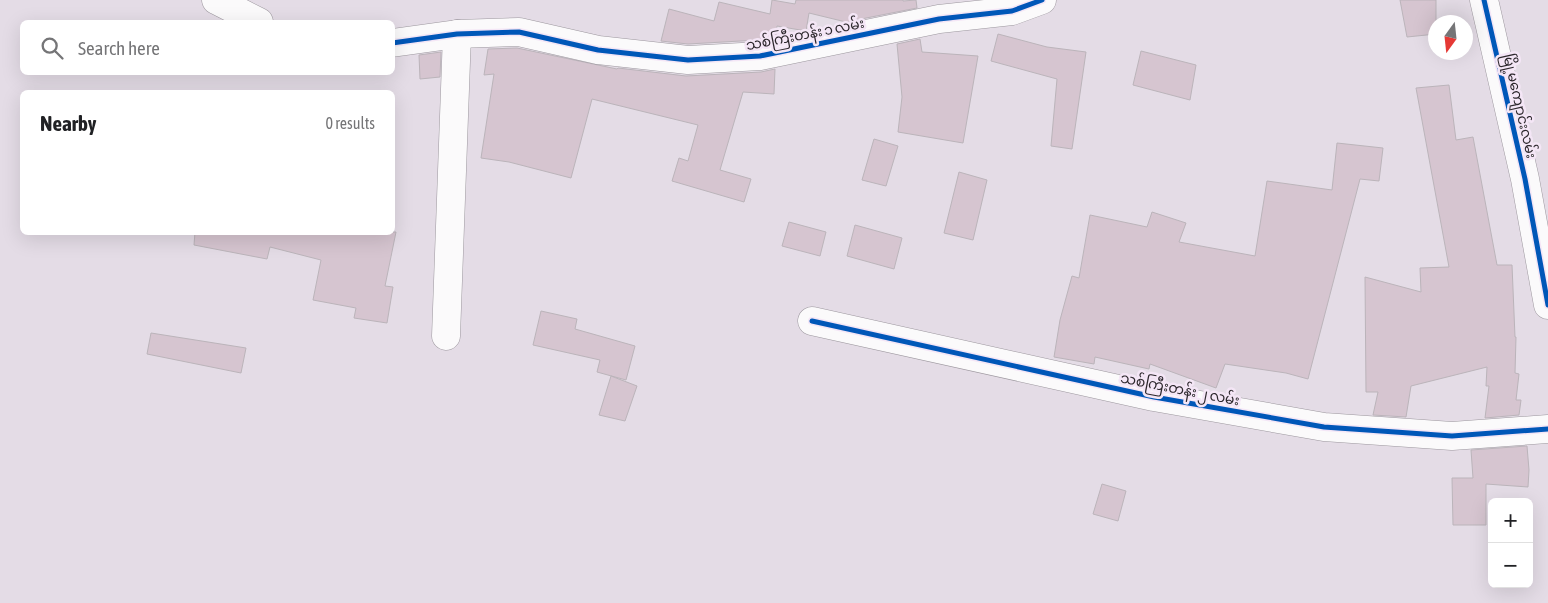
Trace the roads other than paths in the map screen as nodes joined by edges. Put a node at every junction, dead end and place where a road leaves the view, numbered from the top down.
1 (216, 0) edge
2 (1042, 0) edge
3 (1484, 0) edge
4 (255, 20) edge
5 (457, 34) junction
6 (395, 43) edge
7 (1548, 305) edge
8 (812, 321) dead end
9 (446, 336) dead end
10 (1548, 429) edge

1 - 4 street
2 - 5 street, သစ်ကြီးတန်း ၁ လမ်း
3 - 7 street, မြို့မကျောင်းလမ်း
5 - 6 street, သစ်ကြီးတန်း ၁ လမ်း
5 - 9 street
8 - 10 street, သစ်ကြီးတန်း ၂ လမ်း

